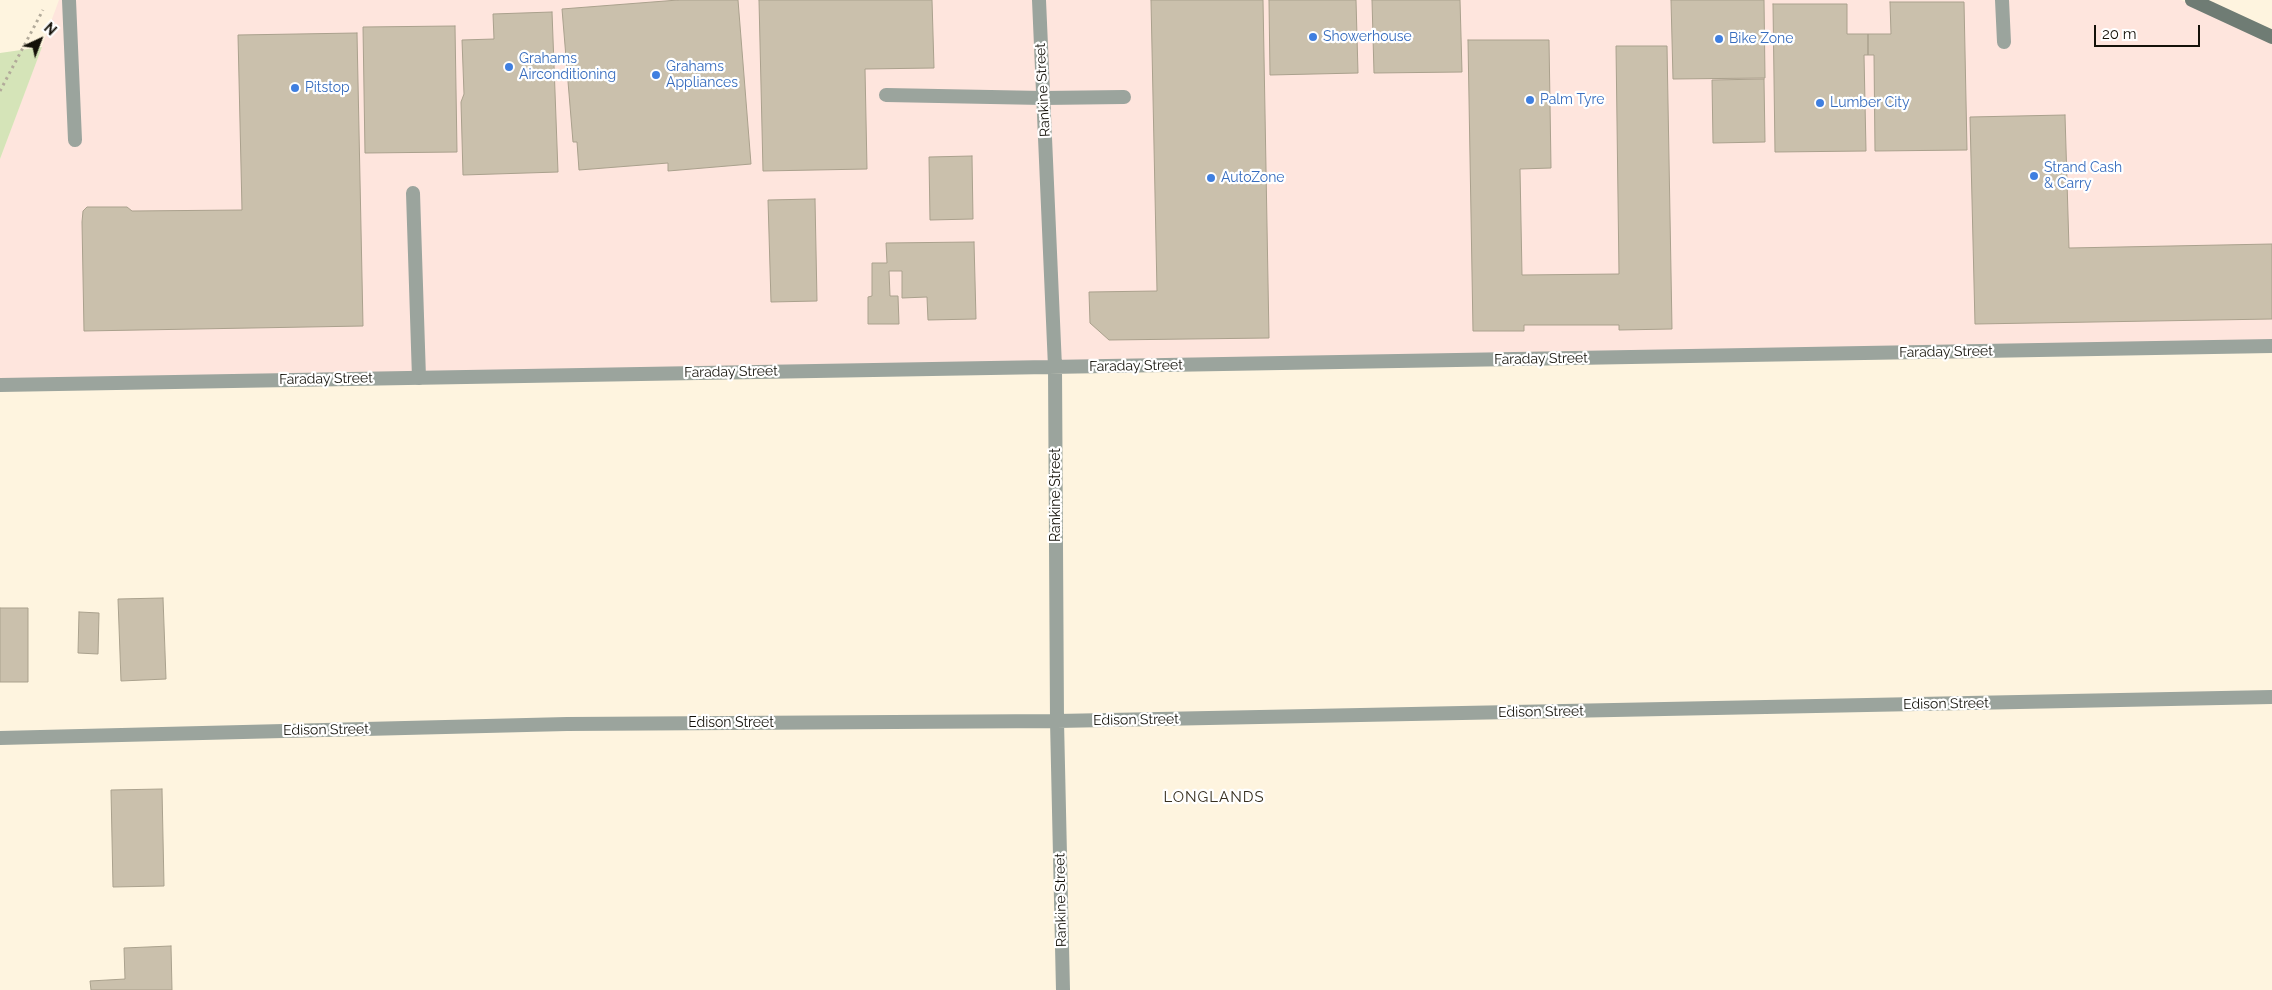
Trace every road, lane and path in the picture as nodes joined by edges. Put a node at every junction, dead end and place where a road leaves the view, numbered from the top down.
1 (69, 0) edge
2 (1039, 0) edge
3 (2002, 0) edge
4 (2192, 0) edge
5 (44, 8) dead end
6 (2272, 37) edge
7 (2004, 42) dead end
8 (0, 91) edge
9 (886, 95) dead end
10 (1124, 97) dead end
11 (1043, 98) junction
12 (75, 140) dead end
13 (413, 193) dead end
14 (2272, 346) edge
15 (1055, 367) junction
16 (419, 378) junction
17 (0, 385) edge
18 (2272, 697) edge
19 (1057, 722) junction
20 (0, 738) edge
21 (1063, 990) edge

1 - 12 street
2 - 11 street, Rankine Street
3 - 7 street
4 - 6 main road
5 - 8 path
9 - 11 street
10 - 11 street
11 - 15 street, Rankine Street
13 - 16 street
14 - 15 street, Faraday Street
15 - 16 street, Faraday Street
15 - 19 street, Rankine Street
16 - 17 street, Faraday Street
18 - 19 street, Edison Street
19 - 20 street, Edison Street
19 - 21 street, Rankine Street

